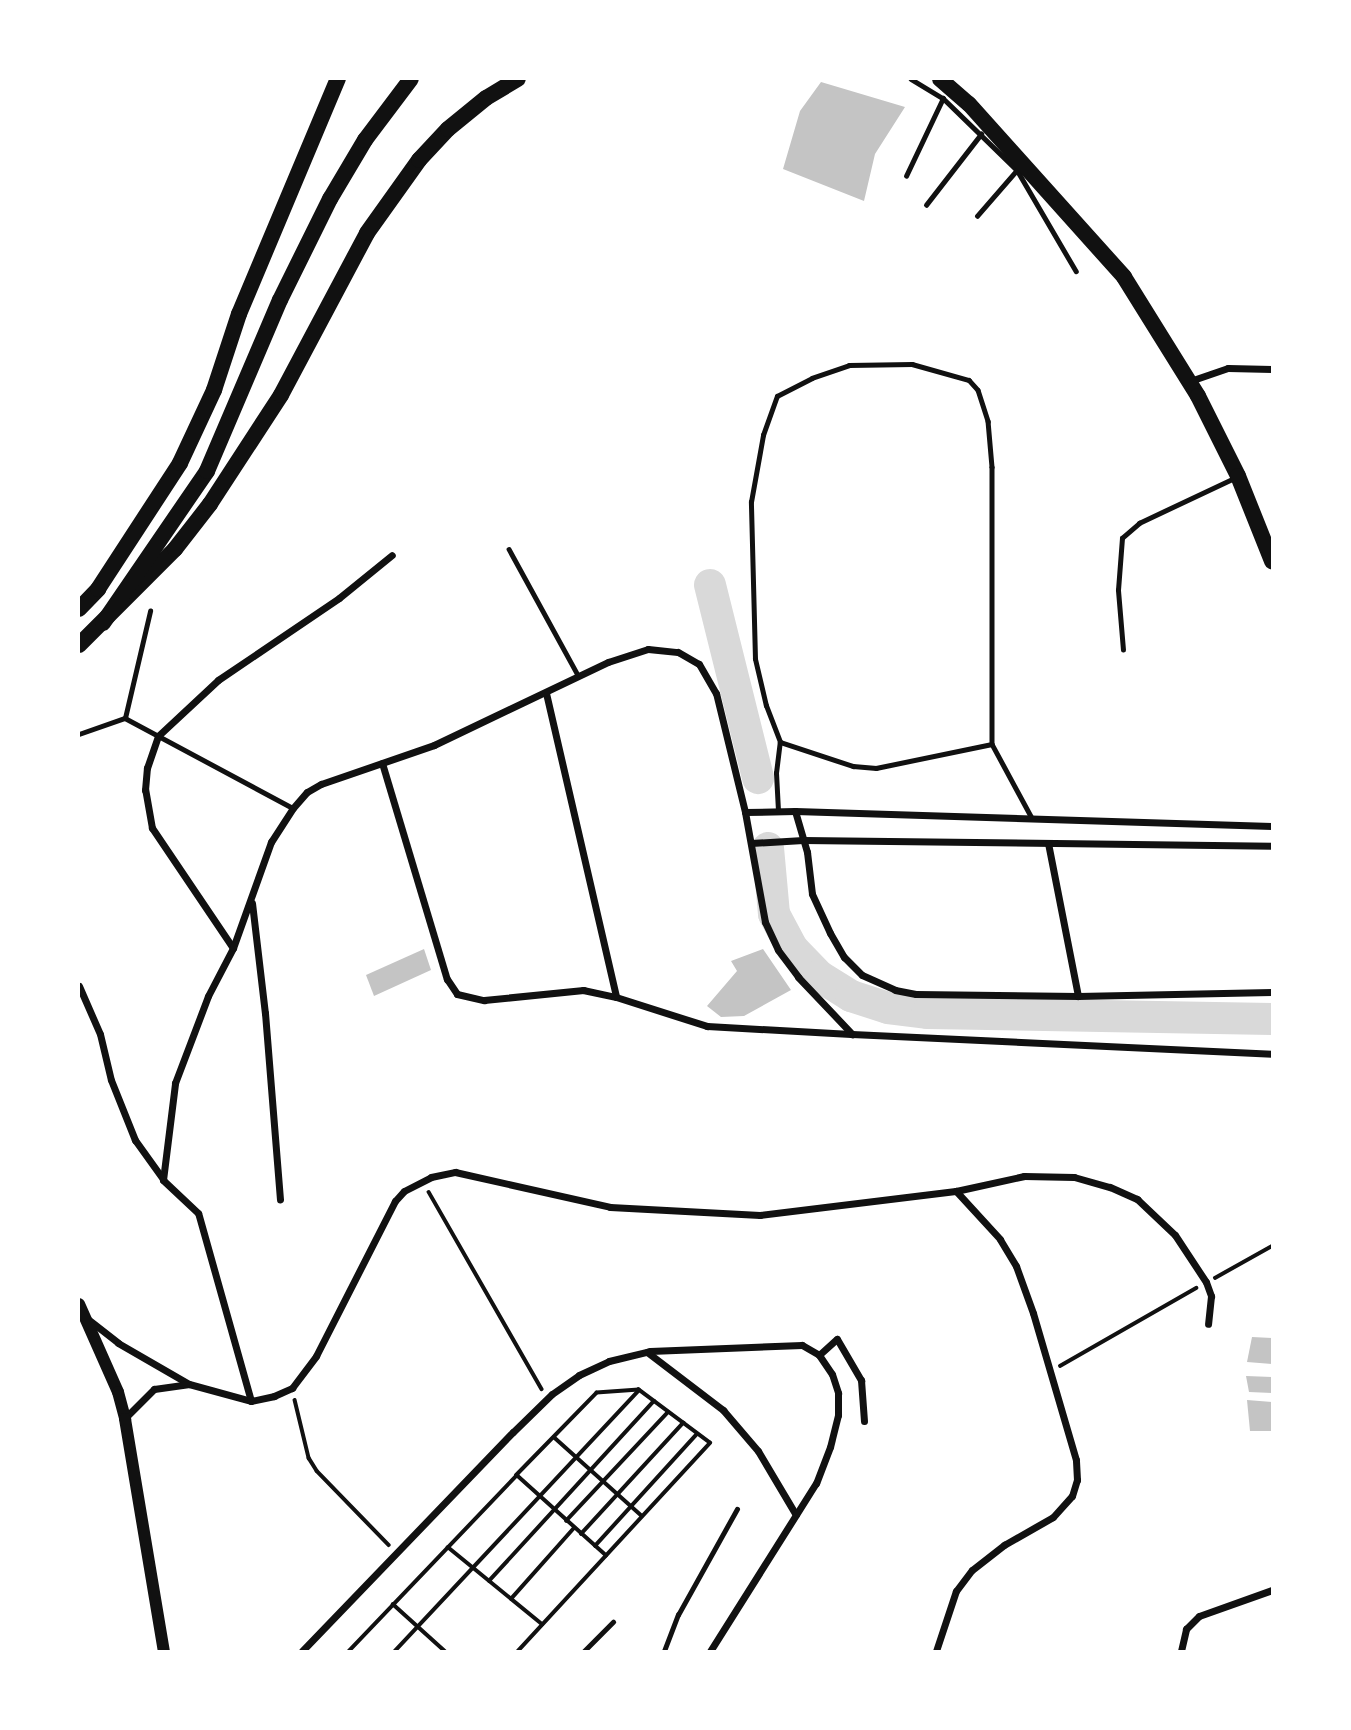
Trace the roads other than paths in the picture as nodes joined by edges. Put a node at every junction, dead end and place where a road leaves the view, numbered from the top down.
1 (338, 79) edge
2 (411, 79) edge
3 (493, 79) edge
4 (518, 79) edge
5 (911, 79) edge
6 (940, 79) edge
7 (486, 98) junction
8 (943, 99) junction
9 (981, 134) junction
10 (1017, 170) junction
11 (906, 176) dead end
12 (926, 205) dead end
13 (977, 216) dead end
14 (1076, 271) dead end
15 (1272, 369) edge
16 (1189, 381) junction
17 (1238, 476) junction
18 (509, 549) dead end
19 (392, 555) dead end
20 (1272, 562) edge
21 (79, 609) edge
22 (150, 611) dead end
23 (103, 623) junction
24 (79, 645) edge
25 (1123, 650) dead end
26 (578, 675) junction
27 (546, 693) junction
28 (125, 718) junction
29 (79, 734) edge
30 (158, 736) junction
31 (780, 742) junction
32 (992, 744) junction
33 (382, 763) junction
34 (293, 808) junction
35 (778, 811) junction
36 (795, 811) junction
37 (745, 812) junction
38 (1032, 819) junction
39 (1272, 826) edge
40 (803, 840) junction
41 (751, 843) junction
42 (1048, 843) junction
43 (1272, 846) edge
44 (251, 902) junction
45 (233, 948) junction
46 (79, 986) edge
47 (1272, 992) edge
48 (616, 996) junction
49 (1078, 996) junction
50 (852, 1034) junction
51 (1272, 1054) edge
52 (163, 1180) junction
53 (956, 1191) junction
54 (280, 1199) dead end
55 (79, 1304) edge
56 (84, 1317) junction
57 (1208, 1324) dead end
58 (647, 1352) junction
59 (819, 1355) junction
60 (189, 1384) junction
61 (251, 1401) junction
62 (125, 1419) junction
63 (864, 1421) dead end
64 (737, 1509) dead end
65 (796, 1515) junction
66 (1272, 1590) edge
67 (613, 1622) dead end
68 (164, 1651) edge
69 (302, 1651) edge
70 (584, 1651) edge
71 (664, 1651) edge
72 (710, 1651) edge
73 (936, 1651) edge
74 (1181, 1651) edge

1 - 21 main road
2 - 23 main road
3 - 7 main road
4 - 7 main road
5 - 8 lane
6 - 16 main road
7 - 23 main road
8 - 9 lane
8 - 11 lane
9 - 10 lane
9 - 12 lane
10 - 13 lane
10 - 14 lane
15 - 16 street
16 - 17 main road
17 - 20 main road
17 - 25 lane
18 - 26 lane
19 - 30 street
22 - 28 lane
23 - 24 main road
26 - 27 street
26 - 37 street
27 - 33 street
27 - 48 street
28 - 29 lane
28 - 30 lane
30 - 34 lane
30 - 45 street
31 - 32 lane
31 - 32 lane
31 - 35 lane
32 - 38 lane
33 - 34 street
33 - 48 street
34 - 44 street
35 - 36 street
35 - 37 street
36 - 38 street
36 - 40 street
37 - 41 street
38 - 39 street
40 - 41 street
40 - 42 street
40 - 49 street
41 - 50 street
42 - 43 street
42 - 49 street
44 - 45 street
44 - 54 street
45 - 52 street
46 - 52 street
47 - 49 street
48 - 50 street
50 - 51 street
52 - 61 street
53 - 57 street
53 - 61 street
53 - 73 street
55 - 56 street
56 - 60 street
56 - 62 street
58 - 59 street
58 - 65 street
58 - 69 street
59 - 63 street
59 - 65 street
60 - 61 street
60 - 62 street
62 - 68 street
64 - 71 lane
65 - 72 street
66 - 74 street
67 - 70 lane

